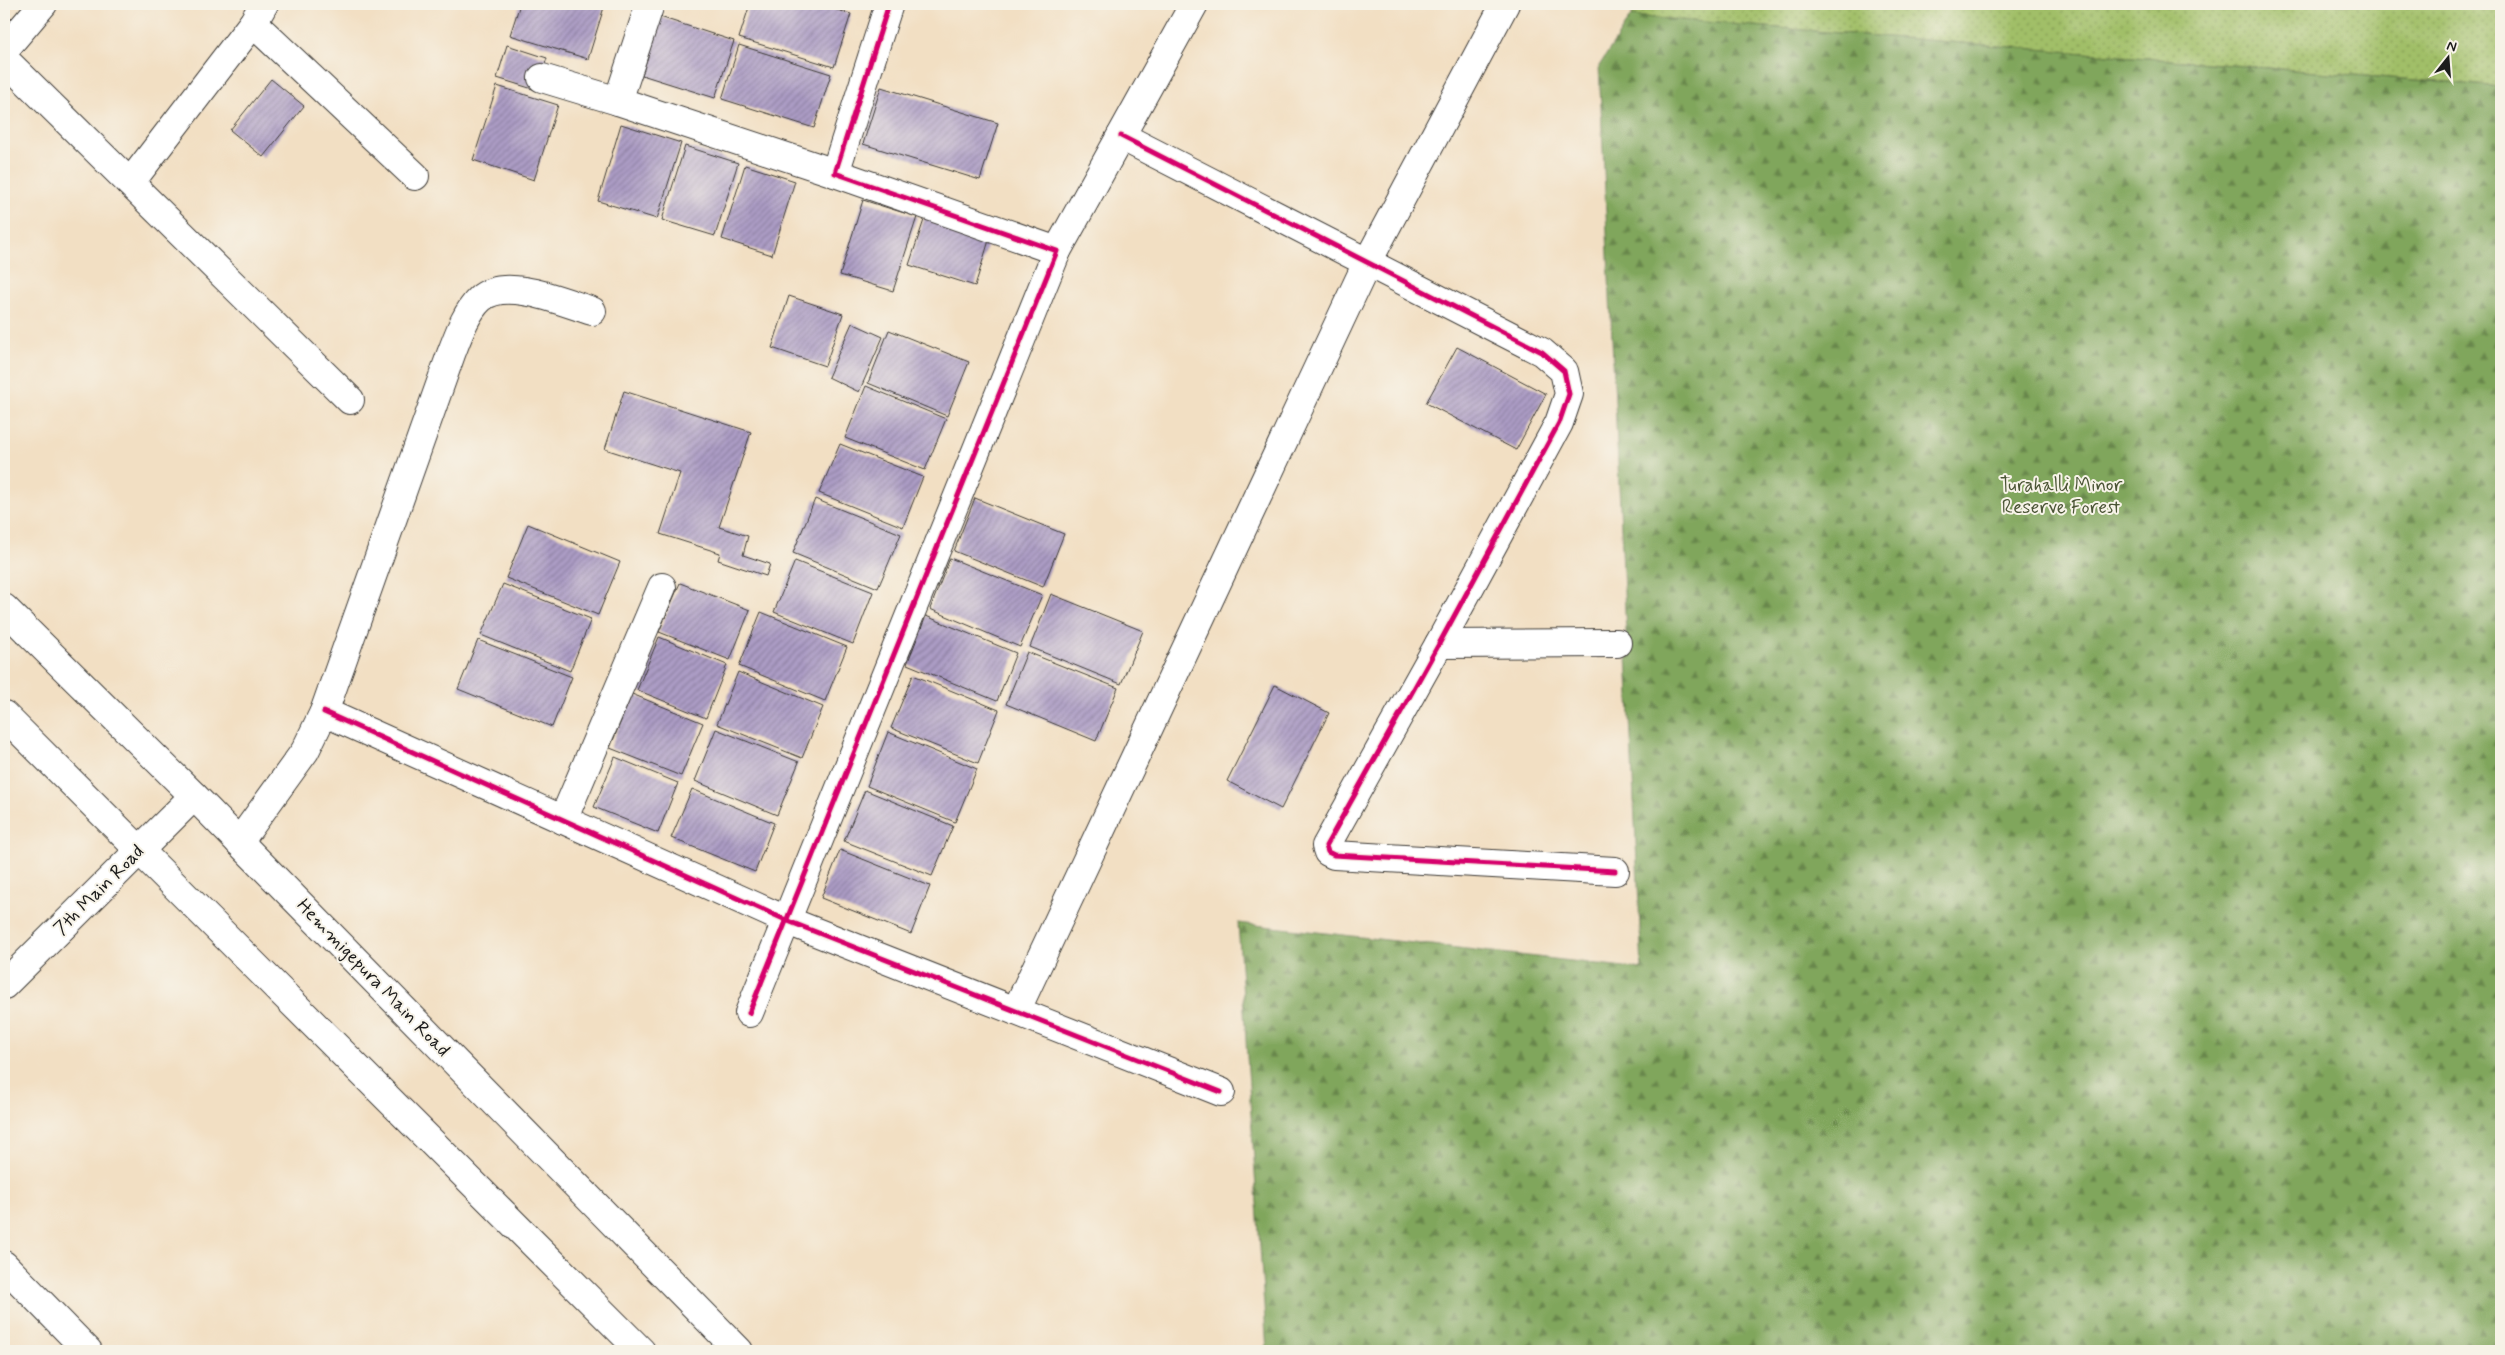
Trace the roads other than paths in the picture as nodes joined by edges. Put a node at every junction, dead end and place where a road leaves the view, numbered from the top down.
1 (43, 4) edge
2 (650, 4) edge
3 (889, 4) edge
4 (1194, 4) edge
5 (1505, 4) edge
6 (258, 13) edge
7 (4, 50) edge
8 (4, 59) edge
9 (542, 78) dead end
10 (618, 102) junction
11 (1121, 136) junction
12 (836, 173) junction
13 (415, 176) dead end
14 (130, 183) junction
15 (1057, 251) junction
16 (1367, 262) junction
17 (592, 311) dead end
18 (350, 400) dead end
19 (662, 587) dead end
20 (4, 608) edge
21 (1617, 643) dead end
22 (1439, 644) junction
23 (324, 712) junction
24 (4, 715) edge
25 (194, 796) junction
26 (562, 820) junction
27 (239, 842) junction
28 (138, 851) junction
29 (1615, 871) dead end
30 (788, 921) junction
31 (4, 985) edge
32 (1016, 1011) junction
33 (749, 1013) dead end
34 (1221, 1092) dead end
35 (4, 1265) edge
36 (88, 1351) edge
37 (641, 1351) edge
38 (739, 1351) edge

1 - 7 street
2 - 10 street
3 - 12 street
4 - 11 street
5 - 16 street
6 - 13 street
6 - 14 street
8 - 14 street
9 - 10 street
10 - 12 street
11 - 15 street
11 - 16 street
12 - 15 street
14 - 18 street
15 - 30 street
16 - 22 street
16 - 32 street
17 - 23 street
19 - 26 street
20 - 25 street, Hemmigepura Main Road
21 - 22 street
22 - 29 street
23 - 26 street
23 - 27 street
24 - 28 street
25 - 27 street, Hemmigepura Main Road
25 - 28 street, 7th Main Road
26 - 30 street
27 - 38 street, Hemmigepura Main Road
28 - 31 street, 7th Main Road
28 - 37 street
30 - 32 street
30 - 33 street
32 - 34 street
35 - 36 street

